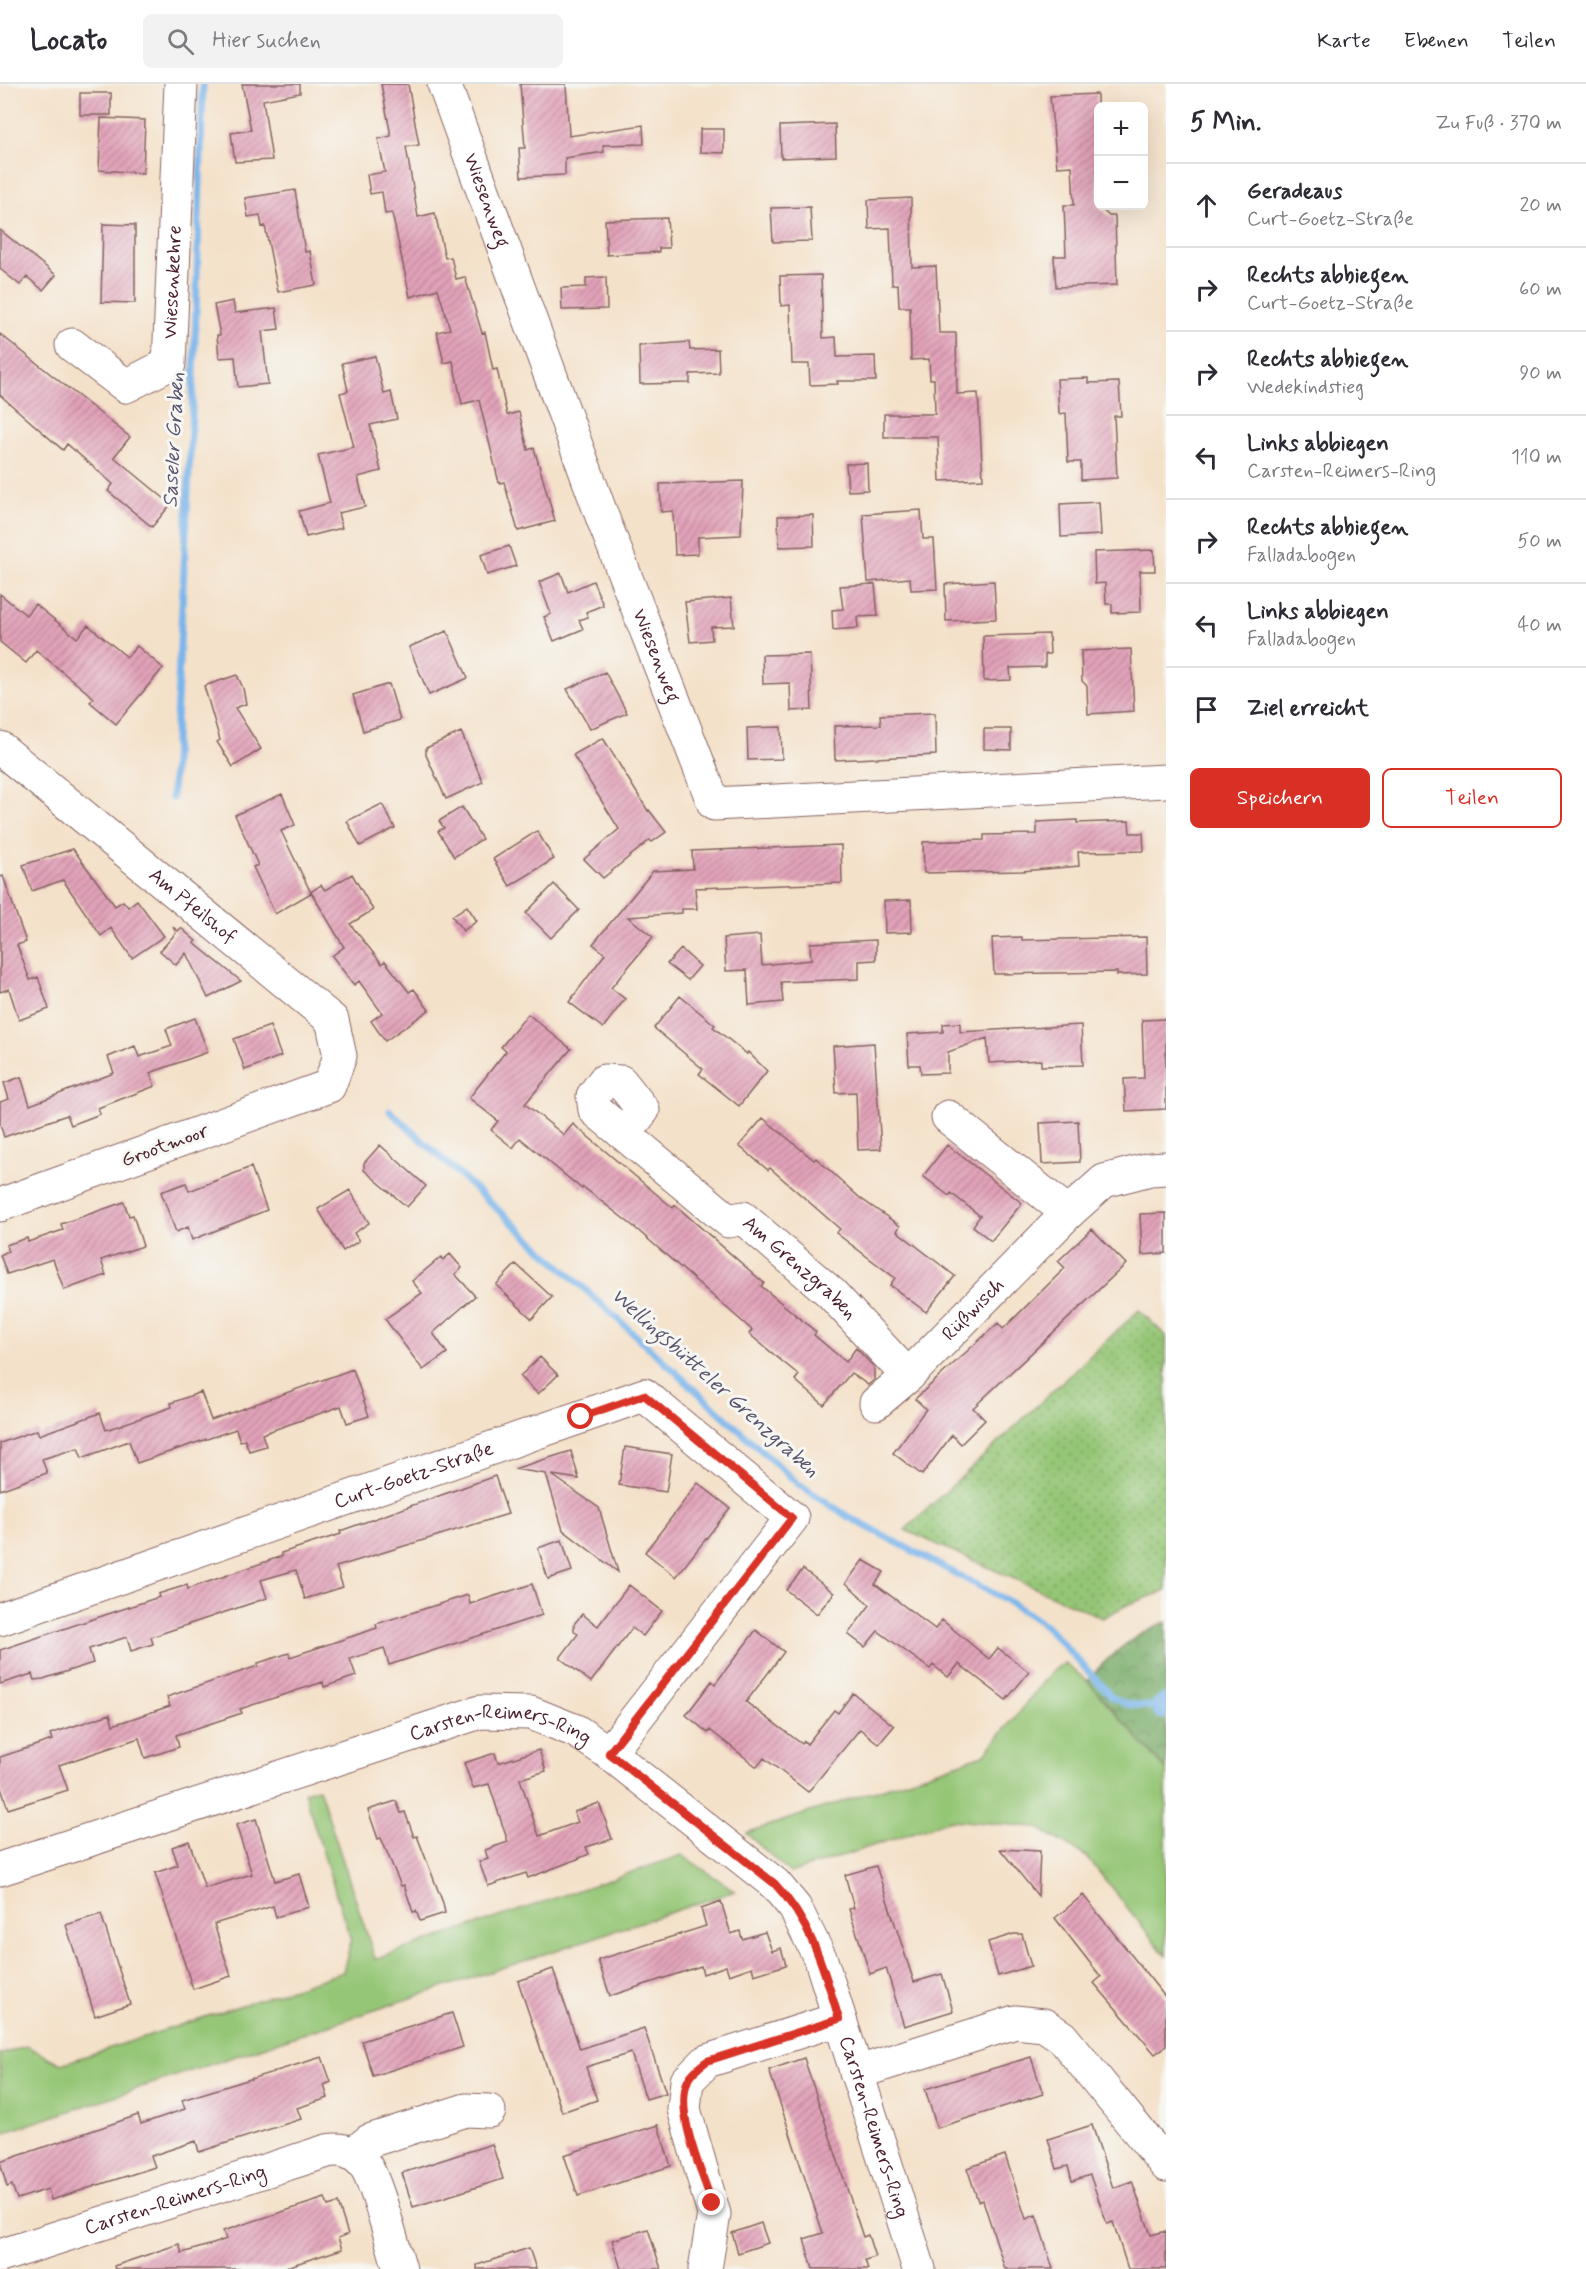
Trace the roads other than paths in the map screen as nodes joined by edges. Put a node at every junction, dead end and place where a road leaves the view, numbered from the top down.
1 (181, 84) edge
2 (444, 84) edge
3 (72, 345) dead end
4 (0, 748) edge
5 (1166, 782) edge
6 (329, 1086) joint
7 (948, 1117) dead end
8 (624, 1134) dead end
9 (1166, 1168) edge
10 (0, 1205) edge
11 (1068, 1213) junction
12 (908, 1376) junction
13 (876, 1403) dead end
14 (0, 1619) edge
15 (609, 1753) junction
16 (0, 1869) edge
17 (839, 2019) junction
18 (856, 2073) junction
19 (489, 2111) dead end
20 (353, 2154) junction
21 (1166, 2165) edge
22 (0, 2256) edge
23 (400, 2269) edge
24 (705, 2269) edge
25 (919, 2269) edge

1 - 3 street, Wiesenkehre
2 - 5 street, Wiesenweg
4 - 6 street, Am Pfeilshof
6 - 10 street, Grootmoor
7 - 11 street
8 - 12 street, Am Grenzgraben
9 - 11 street, Rüßwisch
11 - 12 street, Rüßwisch
12 - 13 street, Rüßwisch
14 - 15 street, Curt-Goetz-Straße
15 - 16 street, Carsten-Reimers-Ring
15 - 17 street, Carsten-Reimers-Ring
17 - 18 street, Carsten-Reimers-Ring
17 - 24 street
18 - 21 street
18 - 25 street, Carsten-Reimers-Ring
19 - 20 street
20 - 22 street, Carsten-Reimers-Ring
20 - 23 street

